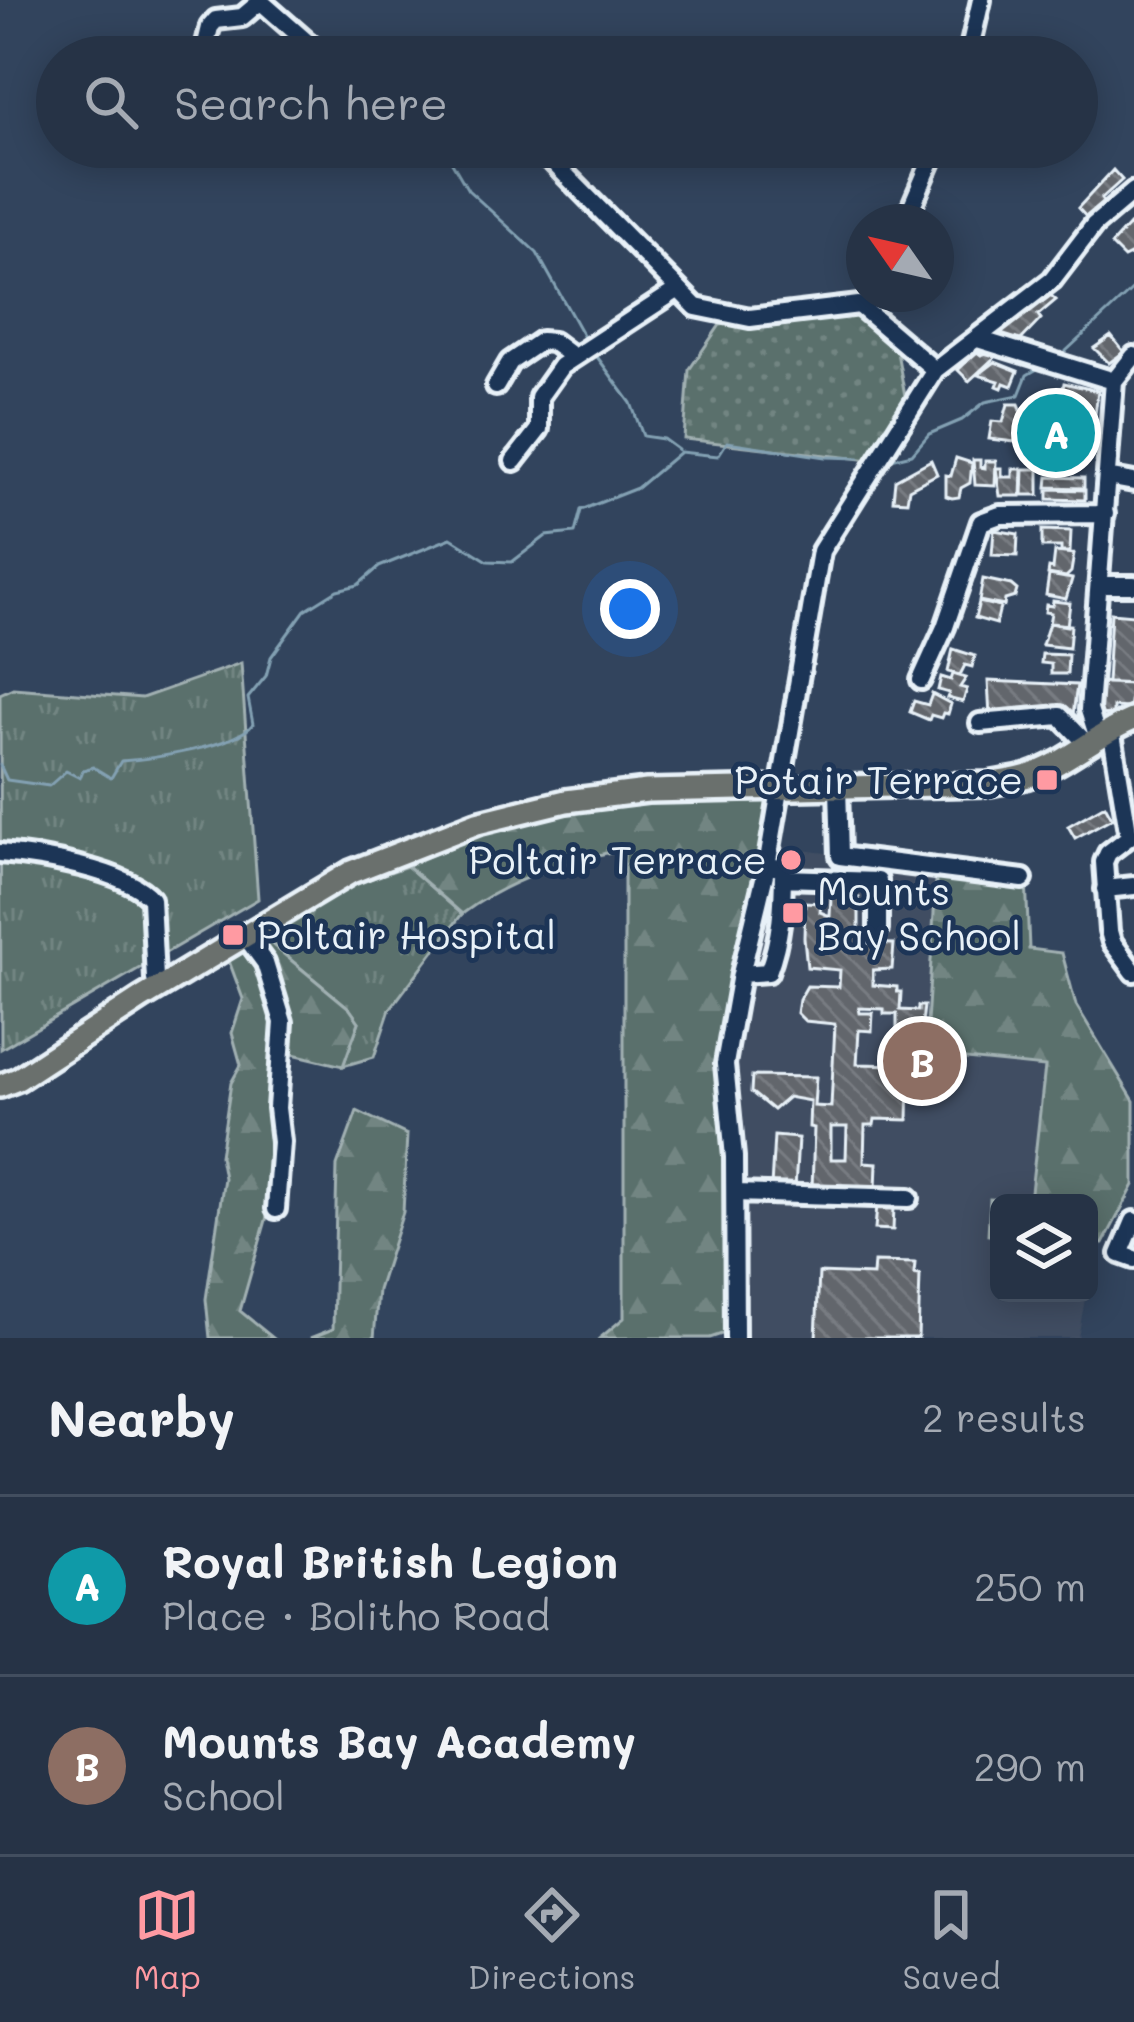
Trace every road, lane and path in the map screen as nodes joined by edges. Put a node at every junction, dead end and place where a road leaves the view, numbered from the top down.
1 (981, 0) edge
2 (260, 1) edge
3 (208, 36) edge
4 (300, 36) edge
5 (973, 36) edge
6 (559, 168) edge
7 (928, 168) edge
8 (1134, 191) edge
9 (913, 204) edge
10 (677, 290) junction
11 (873, 312) edge
12 (872, 316) junction
13 (978, 339) junction
14 (573, 357) junction
15 (1131, 362) edge
16 (935, 370) junction
17 (1114, 381) junction
18 (496, 386) dead end
19 (514, 461) dead end
20 (1107, 477) junction
21 (1134, 482) edge
22 (1105, 514) junction
23 (1099, 585) junction
24 (1134, 585) edge
25 (920, 680) dead end
26 (1134, 719) edge
27 (980, 723) dead end
28 (1098, 735) junction
29 (780, 788) junction
30 (838, 788) junction
31 (1131, 837) edge
32 (0, 853) edge
33 (767, 866) junction
34 (783, 878) junction
35 (1023, 879) dead end
36 (1134, 886) edge
37 (1105, 889) junction
38 (878, 929) dead end
39 (245, 936) junction
40 (1134, 972) edge
41 (741, 974) junction
42 (160, 987) junction
43 (0, 1086) edge
44 (735, 1193) junction
45 (909, 1198) dead end
46 (276, 1209) dead end
47 (1134, 1221) edge
48 (1134, 1259) edge
49 (735, 1338) edge

1 - 5 street
2 - 3 street
2 - 4 street
6 - 10 street
7 - 9 street
8 - 13 street
10 - 12 street
10 - 14 street
11 - 12 street
12 - 16 street
13 - 16 street
13 - 17 street
14 - 18 street
14 - 19 street
15 - 17 street
16 - 29 street
17 - 20 street
20 - 21 street
20 - 22 street
22 - 23 street
22 - 25 street
23 - 24 street
23 - 28 street
26 - 28 main road
27 - 28 street
28 - 30 main road
28 - 31 street
29 - 30 main road
29 - 33 street
29 - 39 main road
30 - 35 street
31 - 37 street
32 - 42 street
33 - 34 street
33 - 41 street
34 - 38 street
34 - 41 street
36 - 37 street
37 - 40 street
39 - 42 main road
39 - 46 street
41 - 44 street
42 - 43 main road
44 - 45 street
44 - 49 street
47 - 48 street

